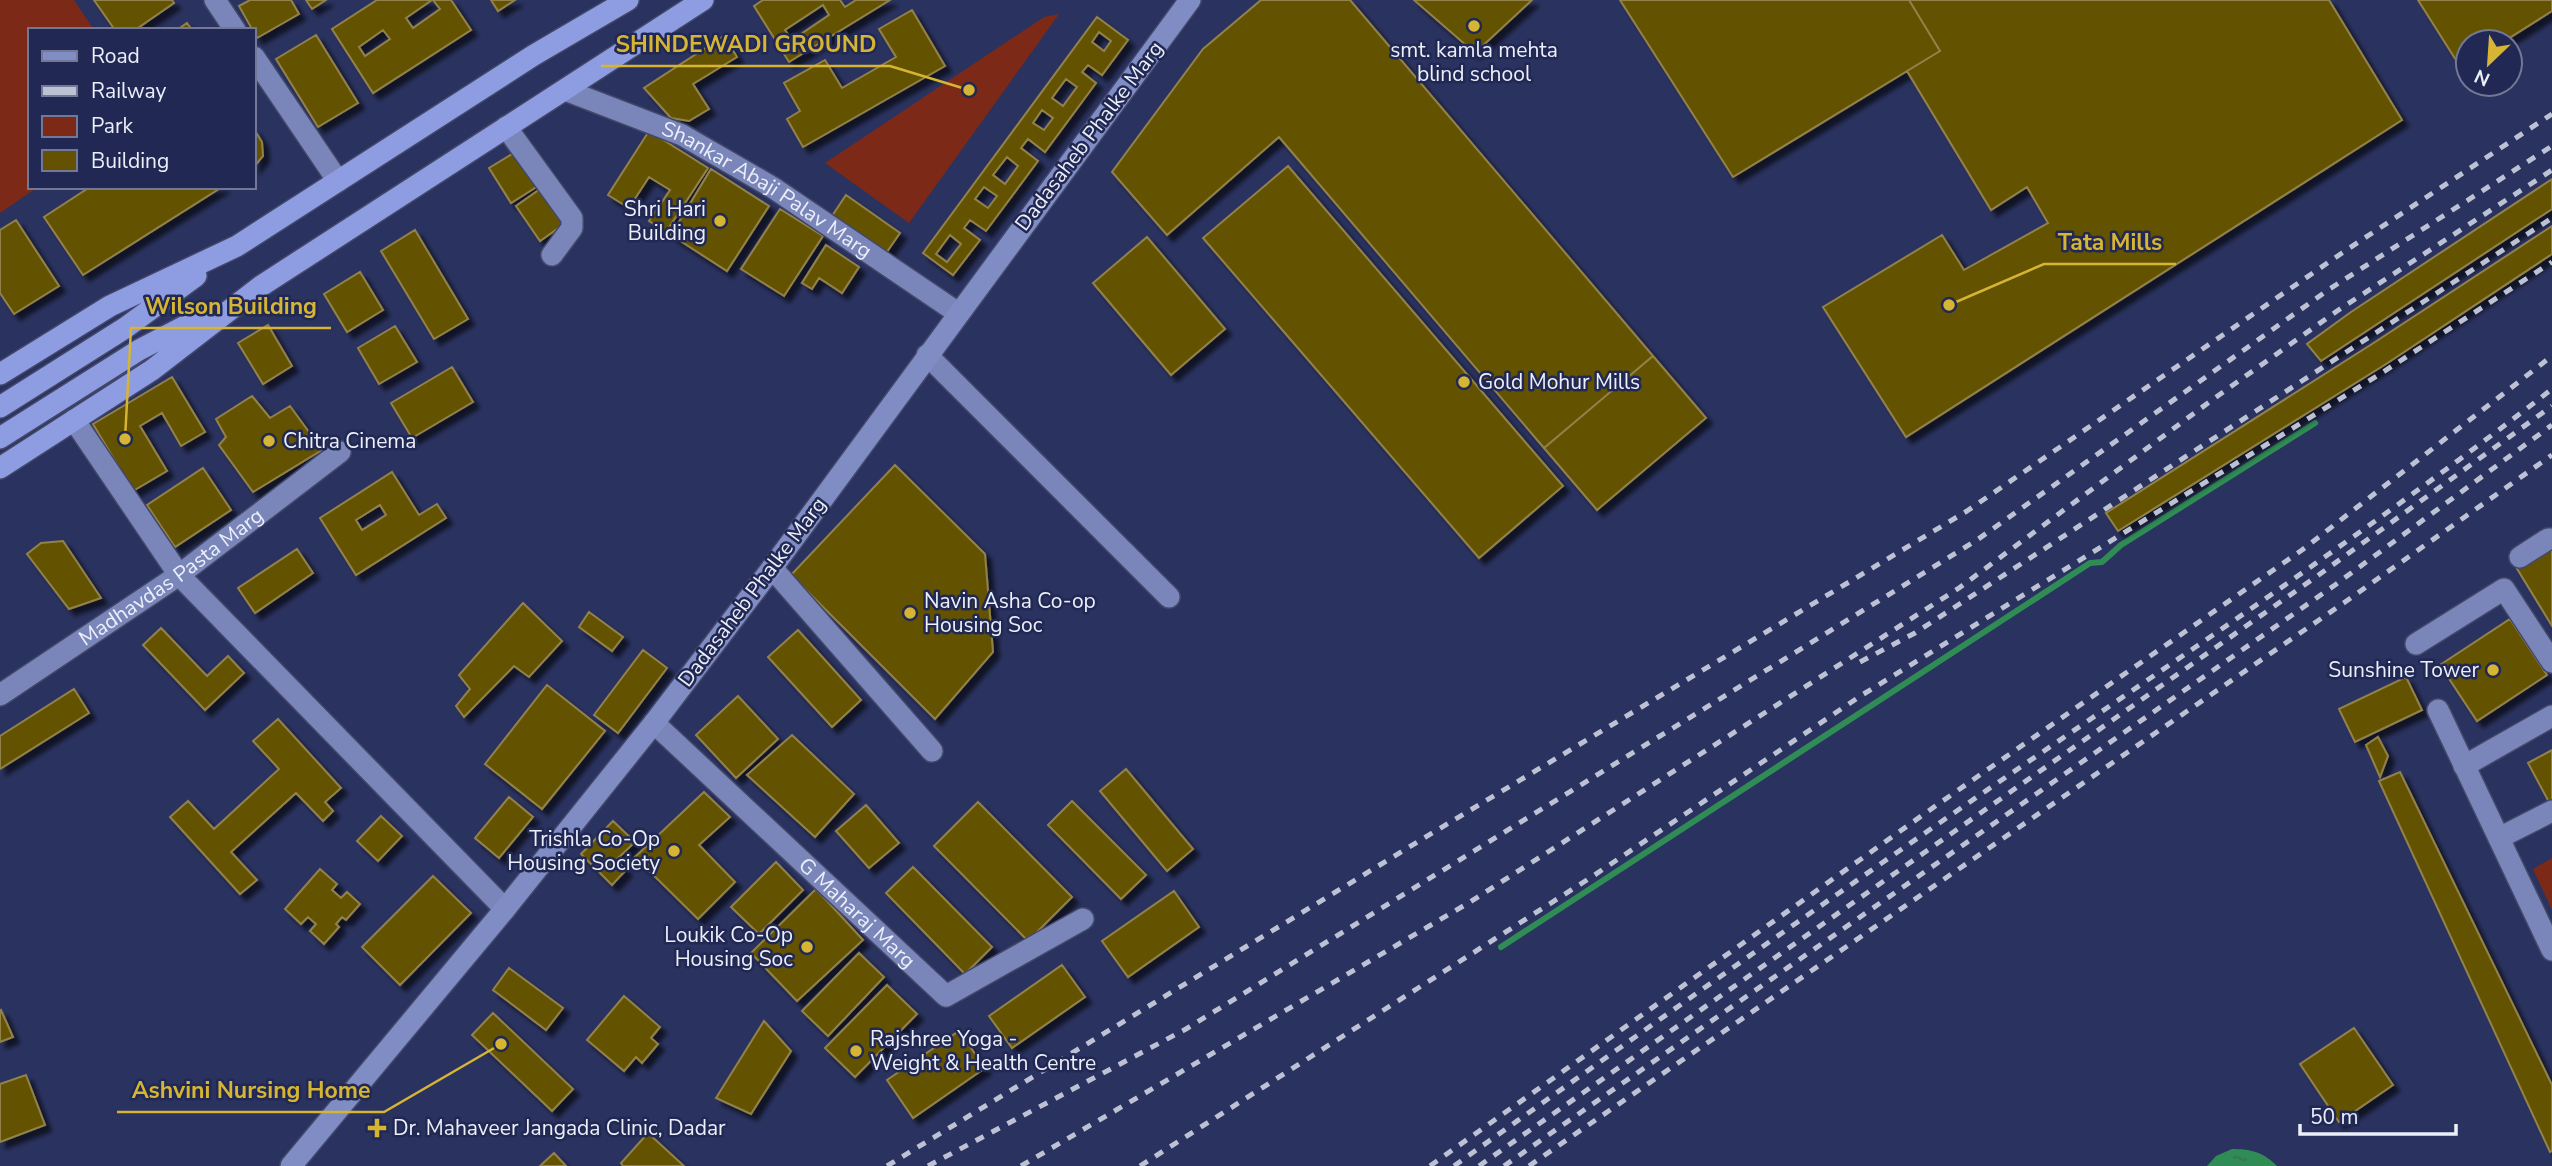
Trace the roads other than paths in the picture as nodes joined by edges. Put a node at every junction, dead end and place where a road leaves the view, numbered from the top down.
1 (215, 0) edge
2 (628, 0) edge
3 (703, 0) edge
4 (1190, 0) edge
5 (234, 28) edge
6 (256, 60) edge
7 (565, 90) junction
8 (506, 127) junction
9 (338, 181) junction
10 (237, 246) junction
11 (552, 256) dead end
12 (261, 286) junction
13 (958, 313) junction
14 (927, 355) junction
15 (0, 374) edge
16 (0, 407) edge
17 (74, 420) junction
18 (0, 438) edge
19 (340, 452) dead end
20 (0, 468) edge
21 (2552, 539) edge
22 (2520, 557) dead end
23 (772, 568) junction
24 (179, 575) junction
25 (1169, 597) dead end
26 (2416, 644) dead end
27 (2552, 662) edge
28 (0, 695) edge
29 (2438, 710) dead end
30 (2552, 716) edge
31 (654, 723) junction
32 (932, 751) dead end
33 (2464, 766) junction
34 (2552, 811) edge
35 (2498, 838) junction
36 (505, 909) junction
37 (1083, 919) dead end
38 (2552, 950) edge
39 (291, 1166) edge

1 - 5 street
2 - 9 highway
3 - 7 highway
4 - 13 street, Dadasaheb Phalke Marg
6 - 9 street
7 - 8 highway
7 - 13 street, Shankar Abaji Palav Marg
8 - 11 street
8 - 12 highway
9 - 10 highway
10 - 15 highway
10 - 16 highway
12 - 17 highway
12 - 18 highway
13 - 14 street, Dadasaheb Phalke Marg
14 - 23 street, Dadasaheb Phalke Marg
14 - 25 street
17 - 20 highway
17 - 24 street
19 - 24 street, Madhavdas Pasta Marg
21 - 22 street
23 - 31 street, Dadasaheb Phalke Marg
23 - 32 street
24 - 28 street, Madhavdas Pasta Marg
24 - 36 street
26 - 27 street
29 - 33 street
30 - 33 street
31 - 36 street, Dadasaheb Phalke Marg
31 - 37 street, G Maharaj Marg
33 - 35 street
34 - 35 street
35 - 38 street
36 - 39 street, Dadasaheb Phalke Marg

